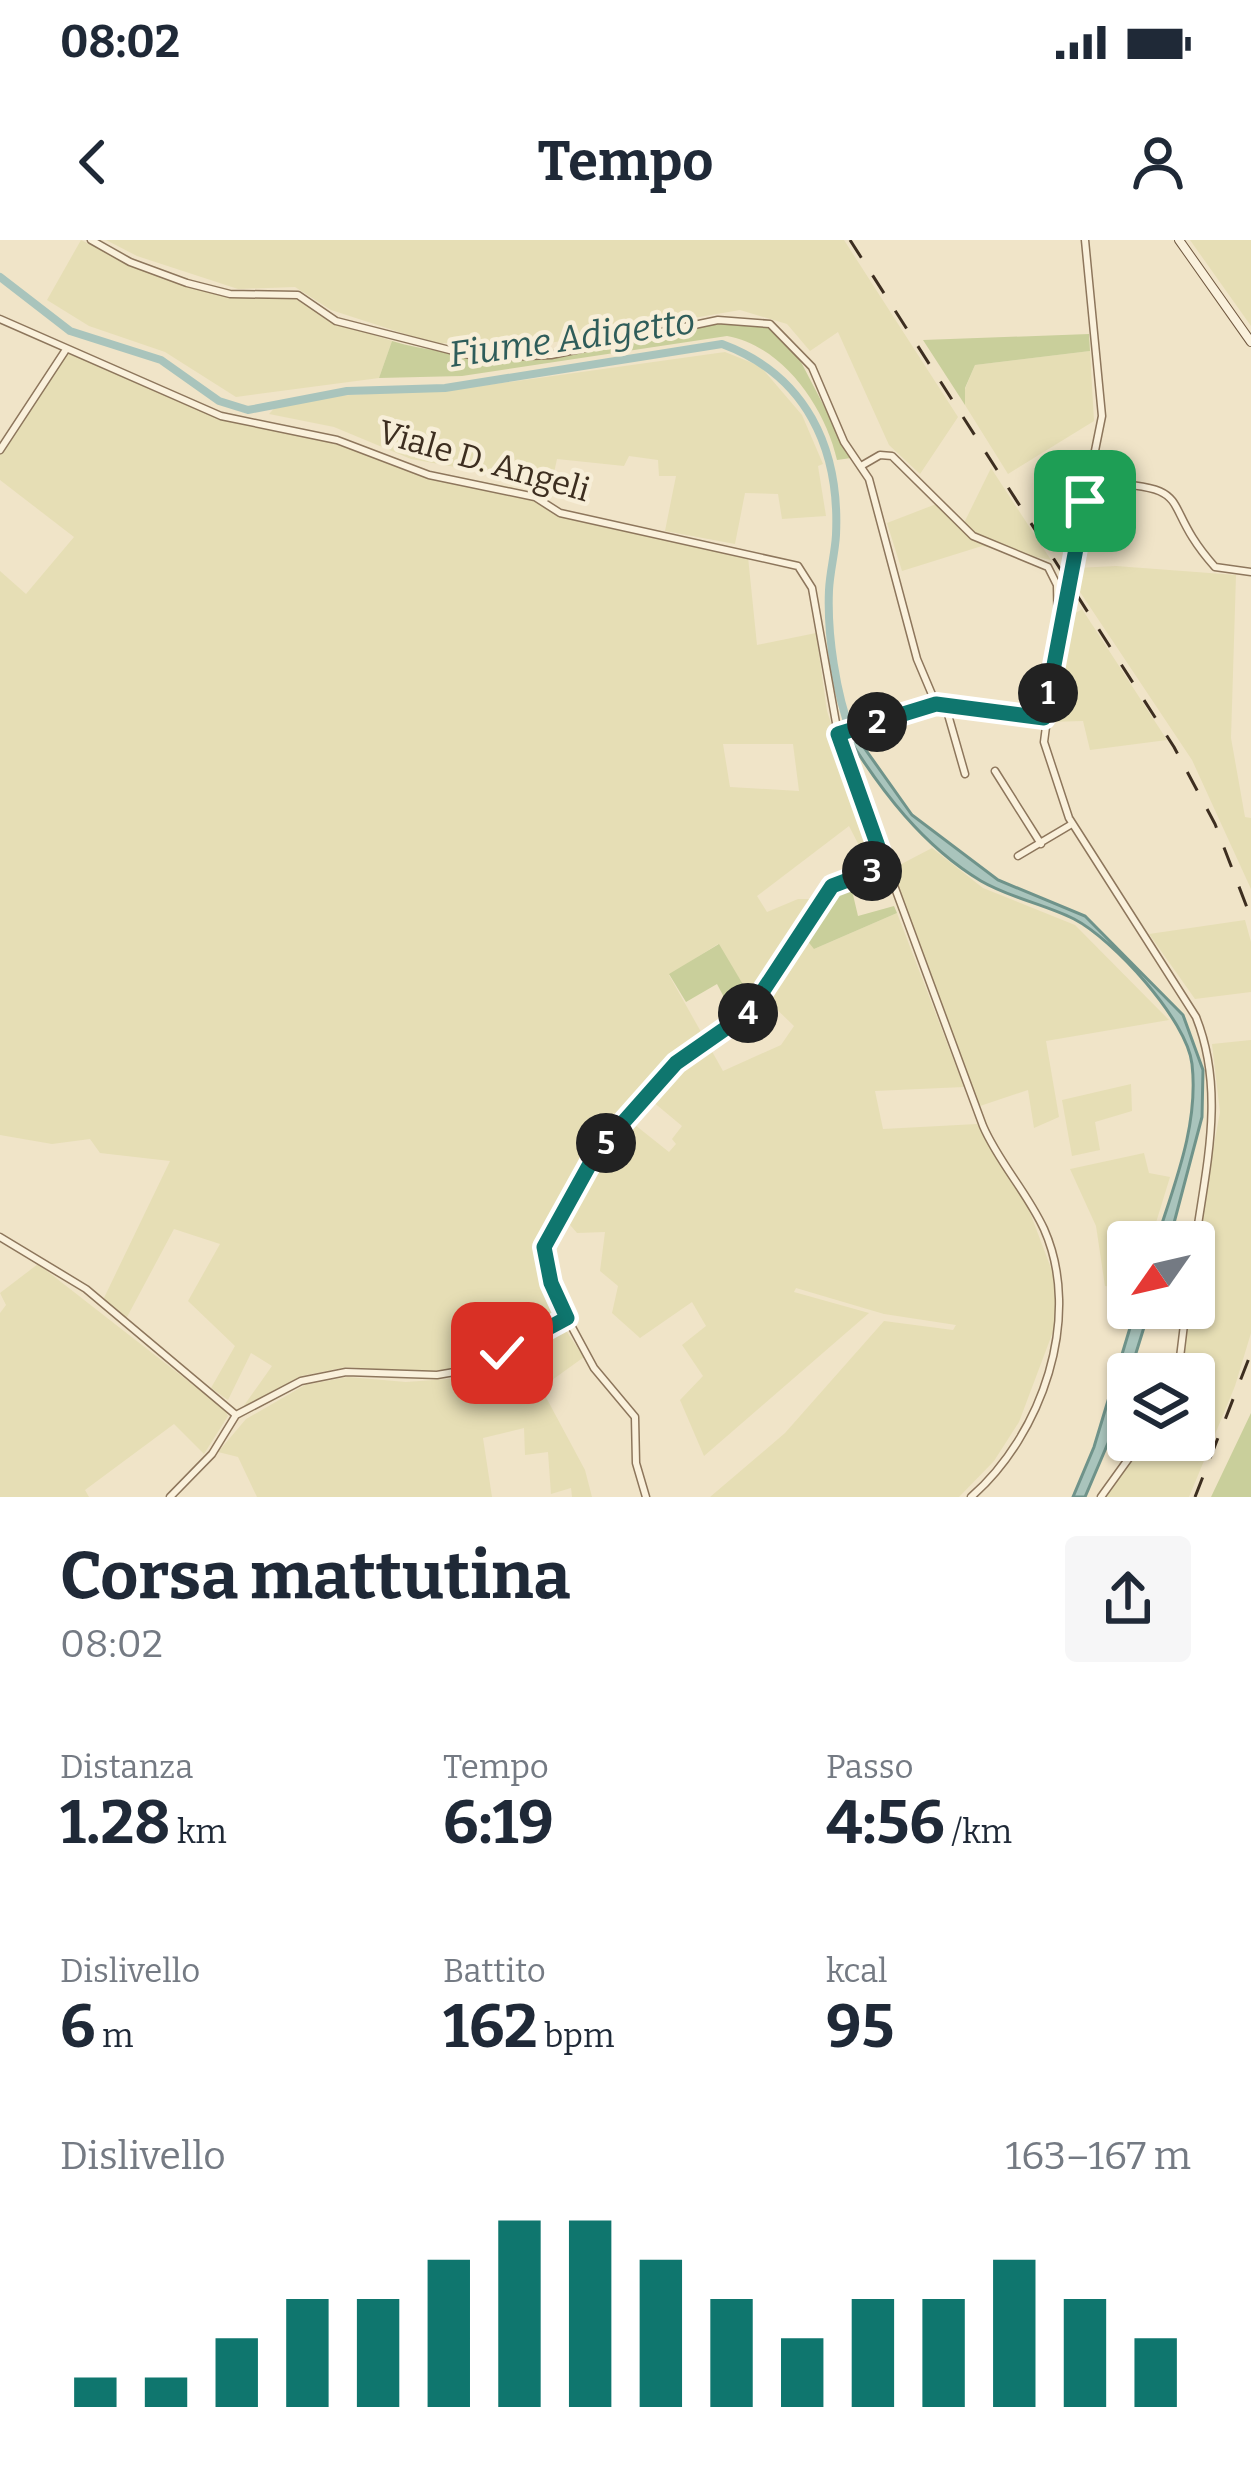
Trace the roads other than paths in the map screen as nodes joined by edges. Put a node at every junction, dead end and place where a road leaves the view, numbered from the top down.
1 (91, 240) edge
2 (1085, 240) edge
3 (1179, 240) edge
4 (0, 319) edge
5 (1251, 342) edge
6 (64, 351) junction
7 (0, 450) edge
8 (861, 466) junction
9 (1090, 482) junction
10 (1251, 572) edge
11 (1058, 634) junction
12 (941, 704) junction
13 (1044, 718) junction
14 (841, 733) junction
15 (994, 771) dead end
16 (965, 773) dead end
17 (1072, 824) junction
18 (1040, 844) junction
19 (1018, 856) dead end
20 (885, 866) junction
21 (1199, 1221) edge
22 (0, 1237) edge
23 (567, 1318) junction
24 (236, 1415) junction
25 (1127, 1461) edge
26 (170, 1497) edge
27 (646, 1497) edge
28 (971, 1497) edge
29 (1101, 1497) edge

1 - 8 street
2 - 9 street
3 - 5 main road
4 - 6 street, Viale D. Angeli
6 - 7 street
6 - 14 street, Viale D. Angeli
8 - 11 street
8 - 12 street
9 - 10 street
9 - 11 street
11 - 13 street
12 - 13 street
12 - 14 street
12 - 16 street
13 - 17 street
14 - 20 street
15 - 18 street
17 - 18 street
17 - 21 street
18 - 19 street
20 - 23 street
20 - 28 street
22 - 24 street
23 - 24 street
23 - 27 street
24 - 26 street
25 - 29 street

